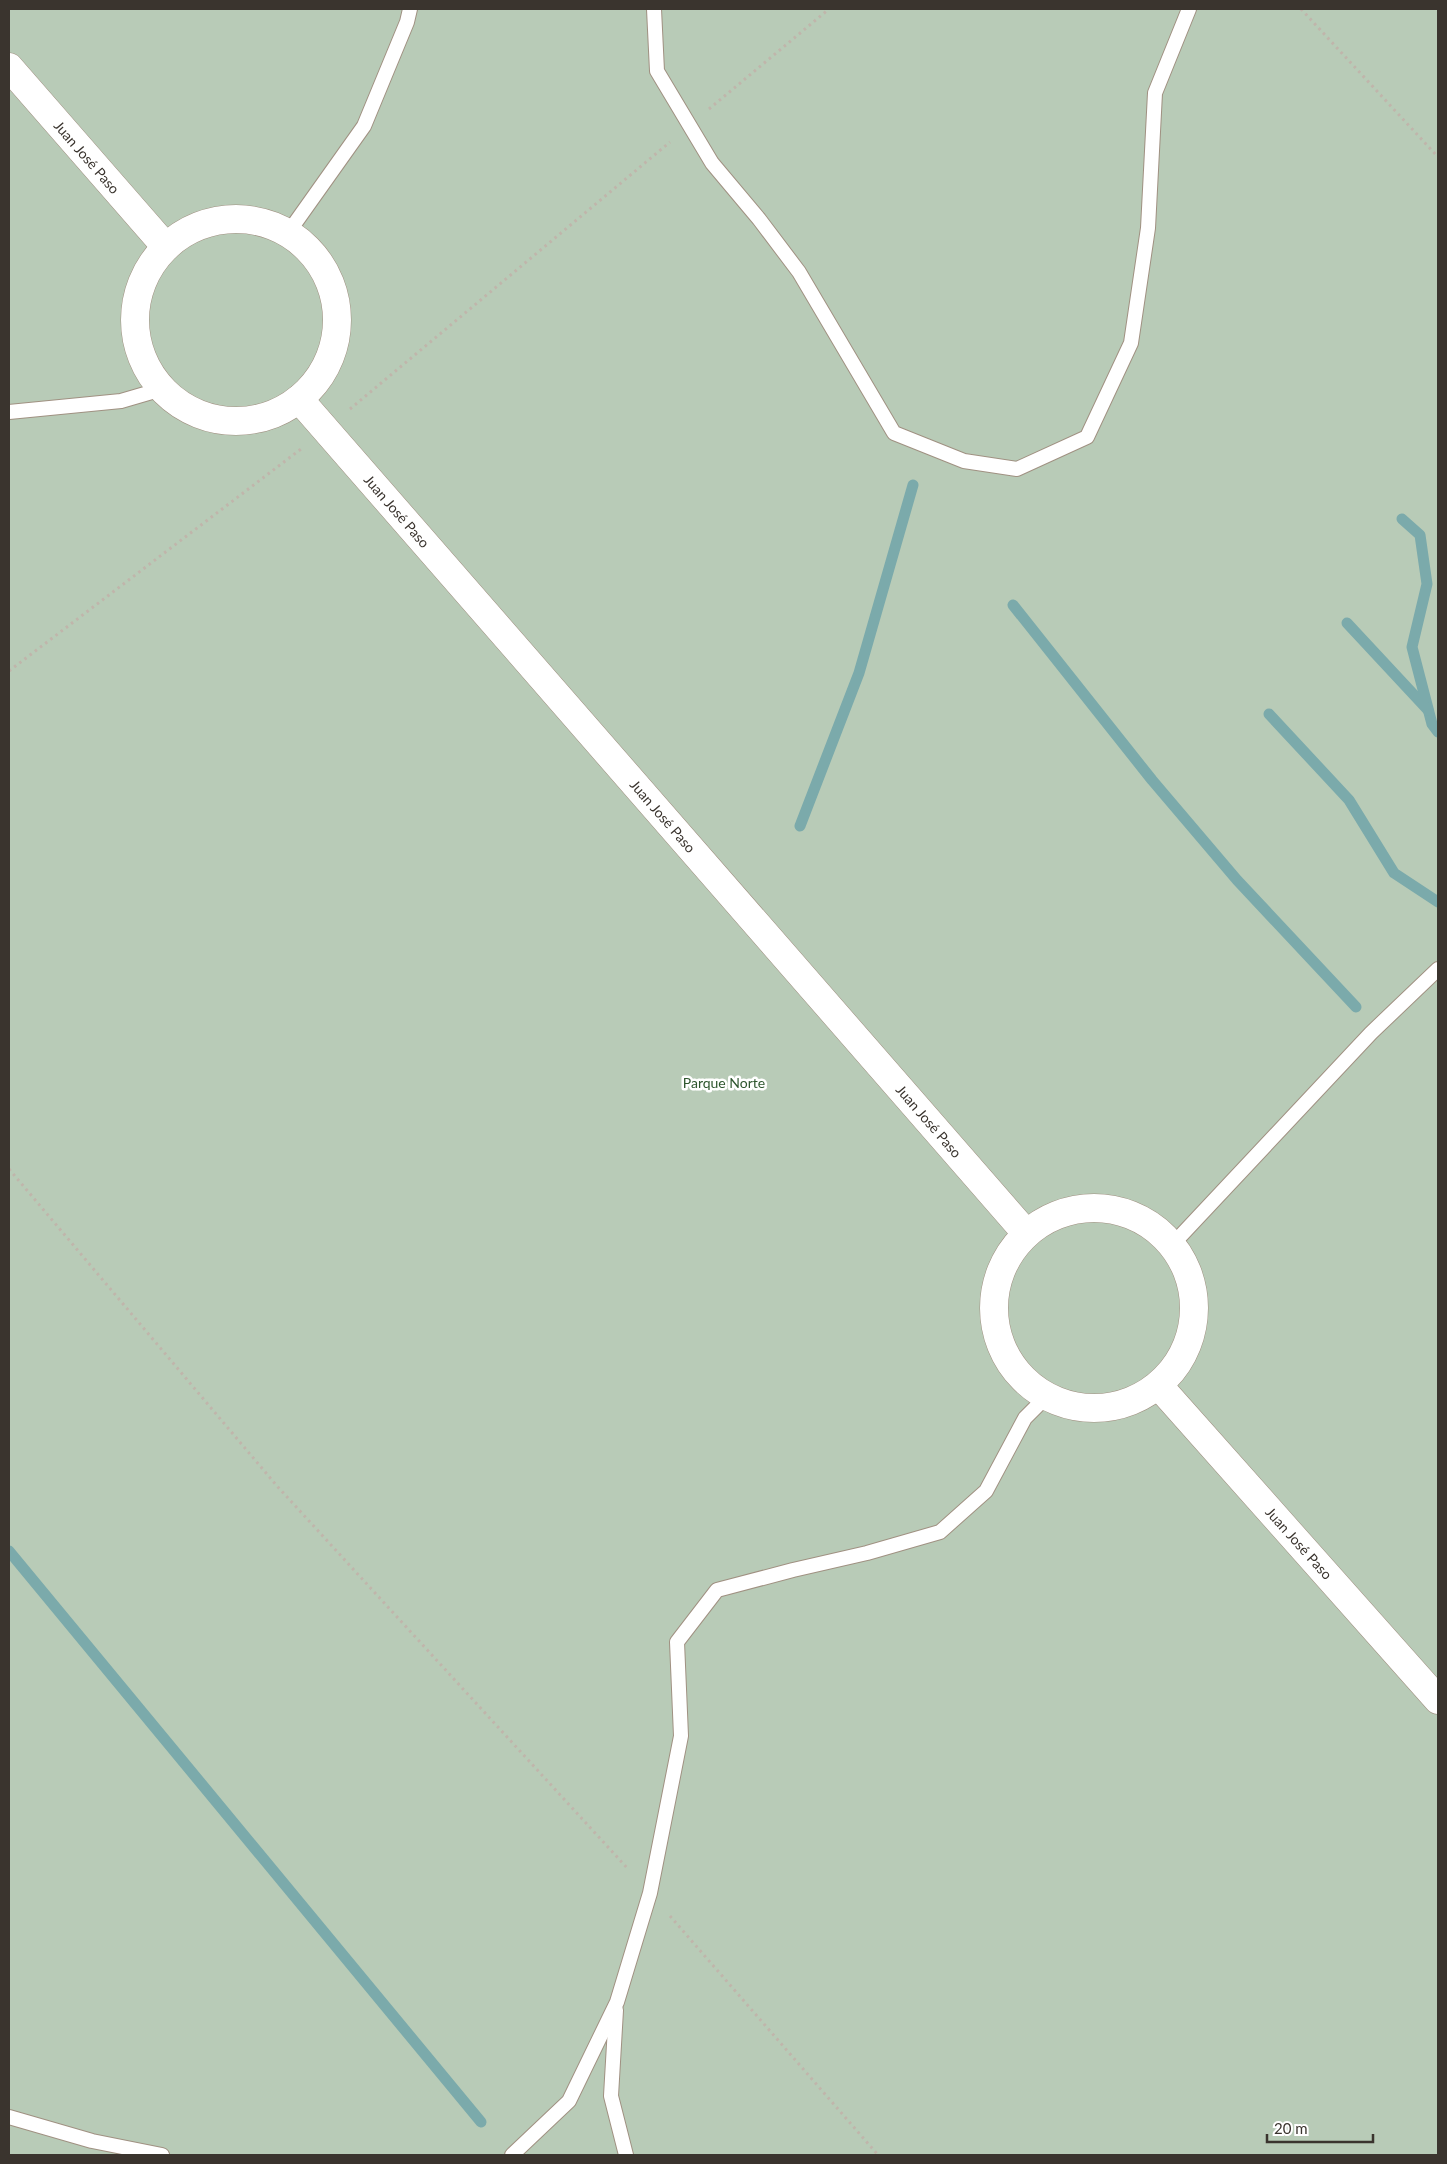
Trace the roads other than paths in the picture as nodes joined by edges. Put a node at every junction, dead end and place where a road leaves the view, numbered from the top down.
1 (410, 9) edge
2 (654, 9) edge
3 (1189, 9) edge
4 (9, 67) edge
5 (288, 233) junction
6 (166, 247) junction
7 (162, 389) junction
8 (299, 399) junction
9 (9, 412) edge
10 (1438, 969) edge
11 (1026, 1233) junction
12 (1173, 1244) junction
13 (1159, 1386) junction
14 (1047, 1396) junction
15 (1438, 1700) edge
16 (616, 2002) junction
17 (9, 2117) edge
18 (162, 2155) edge
19 (512, 2155) edge
20 (626, 2155) edge

1 - 5 lane
2 - 3 lane
4 - 6 street, Juan José Paso
5 - 6 street
5 - 8 street
6 - 7 street
7 - 8 street
7 - 9 lane
8 - 11 street, Juan José Paso
10 - 12 lane
11 - 12 street
11 - 14 street
12 - 13 street
13 - 14 street
13 - 15 street, Juan José Paso
14 - 16 lane
16 - 19 lane
16 - 20 lane
17 - 18 lane

